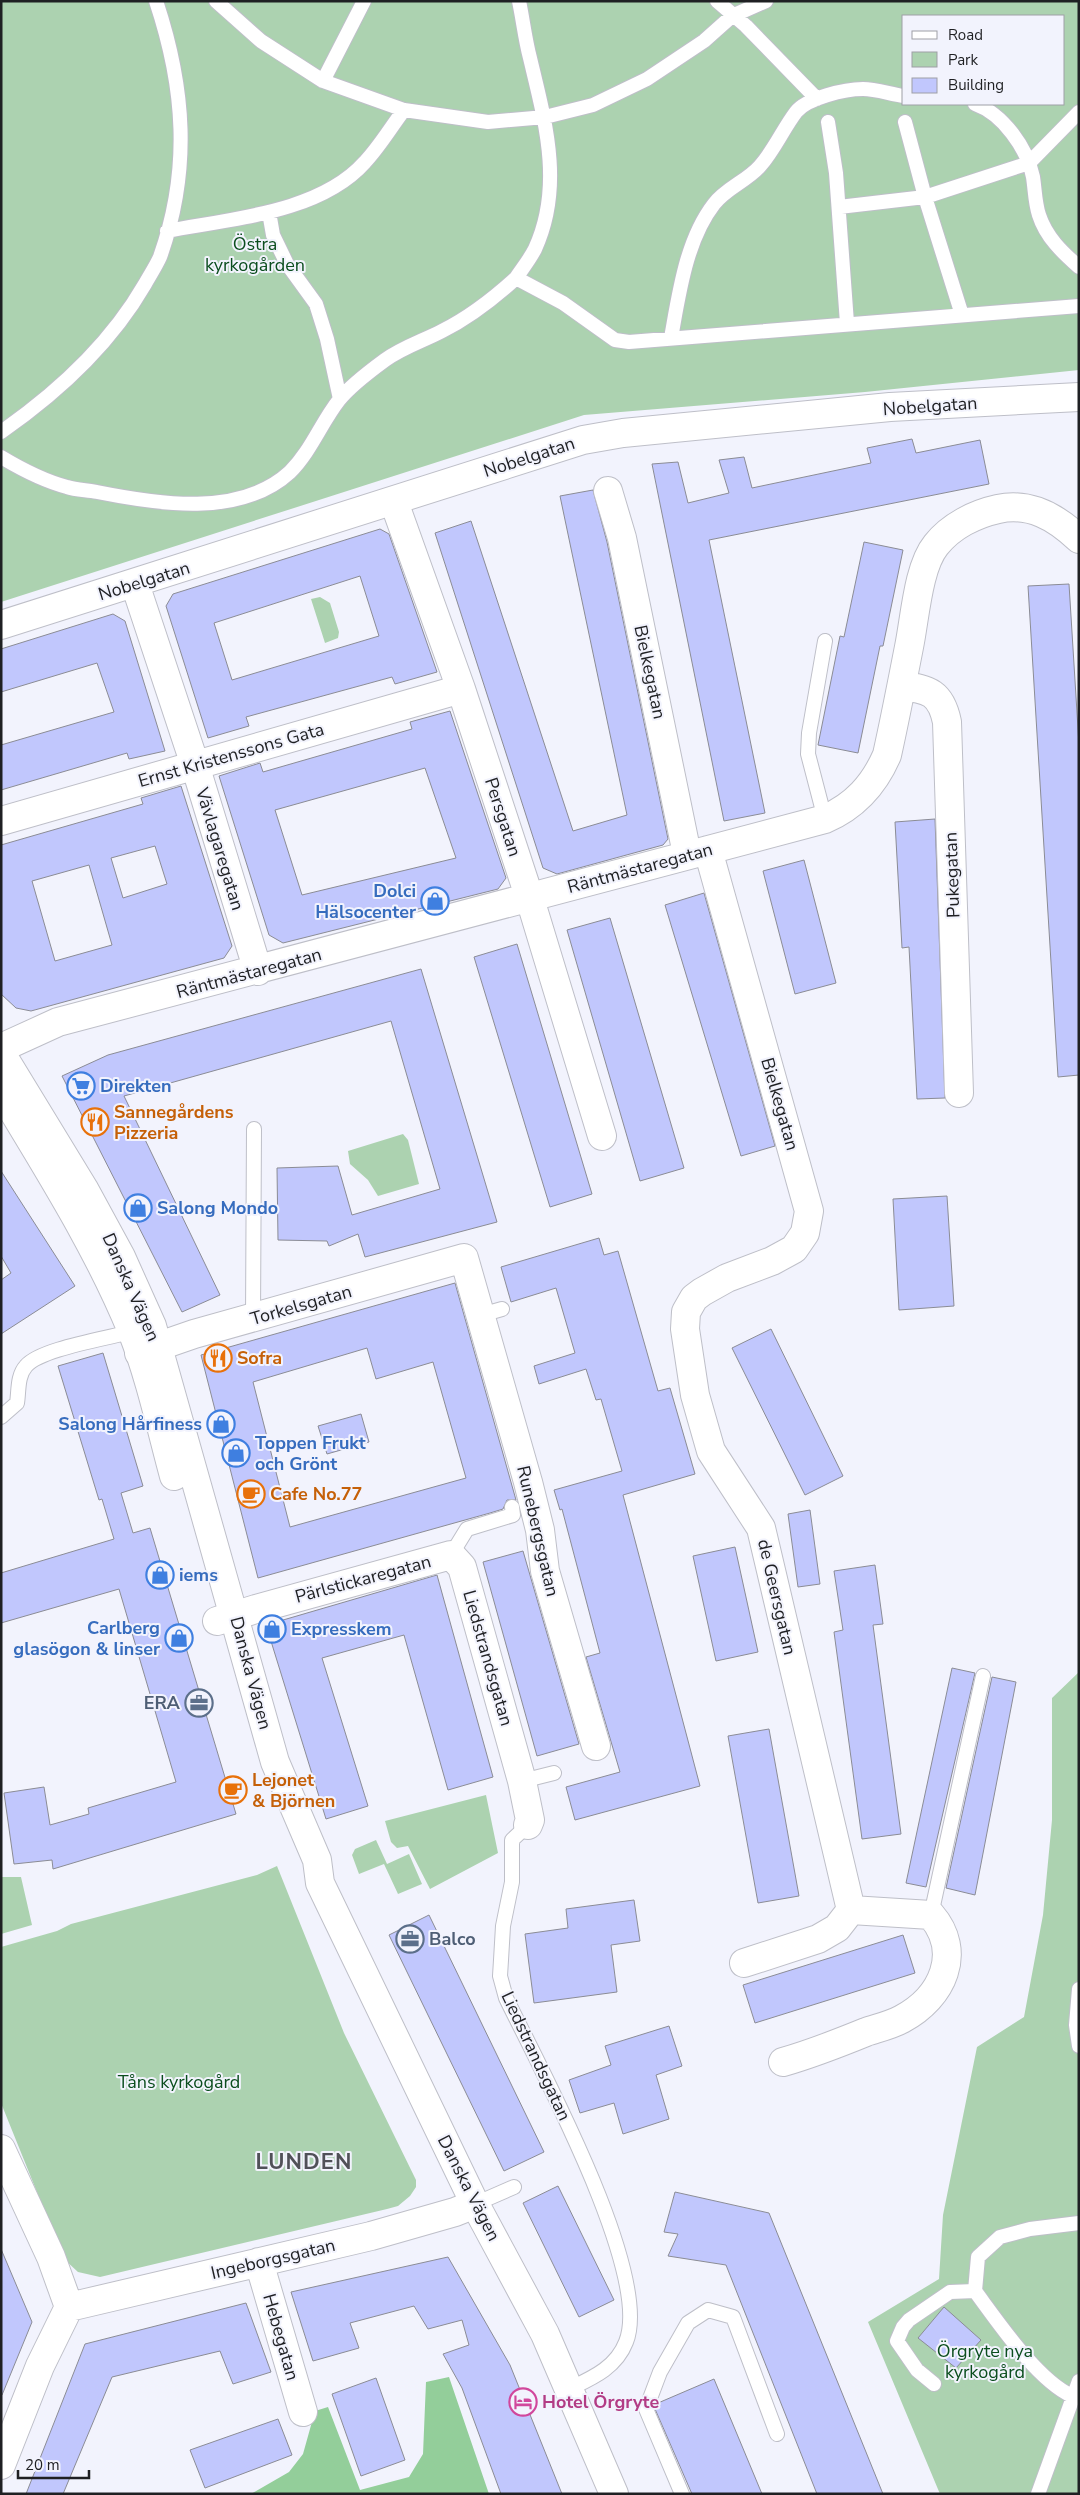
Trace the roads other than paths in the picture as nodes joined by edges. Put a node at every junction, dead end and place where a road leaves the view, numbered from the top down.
1 (156, 1) edge
2 (216, 1) edge
3 (364, 1) edge
4 (519, 1) edge
5 (717, 1) edge
6 (746, 1) edge
7 (766, 1) edge
8 (732, 16) junction
9 (323, 81) junction
10 (902, 96) edge
11 (817, 99) junction
12 (978, 105) edge
13 (404, 110) junction
14 (1079, 112) edge
15 (545, 117) junction
16 (828, 122) dead end
17 (905, 122) dead end
18 (1029, 163) junction
19 (925, 197) junction
20 (839, 207) junction
21 (269, 212) junction
22 (166, 231) junction
23 (1079, 267) edge
24 (516, 278) junction
25 (1079, 306) edge
26 (962, 315) junction
27 (847, 323) junction
28 (671, 338) junction
29 (1079, 397) edge
30 (340, 399) junction
31 (1, 432) edge
32 (1, 457) edge
33 (608, 491) dead end
34 (394, 502) junction
35 (1079, 539) edge
36 (135, 584) junction
37 (1, 625) edge
38 (825, 641) dead end
39 (902, 686) junction
40 (461, 689) junction
41 (195, 765) junction
42 (825, 819) junction
43 (1, 821) edge
44 (697, 852) junction
45 (530, 899) junction
46 (258, 971) junction
47 (1, 1048) edge
48 (1, 1053) edge
49 (1, 1091) edge
50 (959, 1094) dead end
51 (254, 1129) dead end
52 (602, 1136) dead end
53 (464, 1258) joint
54 (694, 1298) joint
55 (252, 1318) junction
56 (145, 1339) junction
57 (1, 1417) edge
58 (512, 1507) dead end
59 (451, 1555) junction
60 (226, 1618) junction
61 (983, 1676) dead end
62 (596, 1746) dead end
63 (554, 1773) dead end
64 (522, 1781) junction
65 (528, 1824) joint
66 (851, 1910) junction
67 (931, 1915) junction
68 (744, 1963) dead end
69 (1079, 1989) edge
70 (1079, 2046) edge
71 (783, 2062) dead end
72 (1, 2149) edge
73 (514, 2187) dead end
74 (475, 2204) junction
75 (1079, 2222) edge
76 (259, 2262) junction
77 (974, 2291) junction
78 (69, 2306) junction
79 (1079, 2381) edge
80 (934, 2384) dead end
81 (569, 2389) junction
82 (1072, 2396) junction
83 (303, 2412) dead end
84 (777, 2434) dead end
85 (1, 2466) edge
86 (614, 2494) edge
87 (682, 2494) edge
88 (1038, 2494) edge

1 - 22 lane
2 - 9 lane
3 - 9 lane
4 - 15 lane
5 - 8 lane
6 - 8 lane
7 - 8 lane
8 - 11 lane
8 - 15 lane
9 - 13 lane
10 - 11 lane
11 - 28 lane
12 - 18 lane
13 - 15 lane
13 - 21 lane
14 - 18 lane
15 - 24 lane
16 - 20 lane
17 - 19 lane
18 - 19 lane
18 - 23 lane
19 - 20 lane
19 - 26 lane
20 - 27 lane
21 - 22 lane
21 - 30 lane
22 - 31 lane
24 - 28 lane
24 - 30 lane
25 - 26 lane
26 - 27 lane
27 - 28 lane
29 - 34 street, Nobelgatan
30 - 32 lane
33 - 44 street, Bielkegatan
34 - 36 street, Nobelgatan
34 - 40 street, Persgatan
35 - 39 street, Räntmästaregatan
36 - 37 street, Nobelgatan
36 - 41 street, Vävlagaregatan
38 - 42 lane
39 - 42 street, Räntmästaregatan
39 - 50 street, Pukegatan
40 - 41 street, Ernst Kristenssons Gata
40 - 45 street, Persgatan
41 - 43 street, Ernst Kristenssons Gata
41 - 46 street, Vävlagaregatan
42 - 44 street, Räntmästaregatan
44 - 45 street, Räntmästaregatan
44 - 54 street, Bielkegatan
45 - 46 street, Räntmästaregatan
45 - 52 street, Persgatan
46 - 47 street, Räntmästaregatan
48 - 56 street, Danska Vägen
49 - 56 street, Danska Vägen
51 - 55 lane
53 - 55 street, Torkelsgatan
53 - 62 street, Runebergsgatan
54 - 66 street, de Geersgatan
55 - 56 street, Torkelsgatan
56 - 57 lane
56 - 60 street, Danska Vägen
58 - 59 lane
59 - 60 street, Pärlstickaregatan
59 - 64 street, Liedstrandsgatan
60 - 74 street, Danska Vägen
61 - 67 lane
63 - 64 lane
64 - 65 street, Liedstrandsgatan
65 - 81 lane, Liedstrandsgatan
66 - 67 street
66 - 68 street
67 - 71 street
69 - 70 lane
72 - 78 street
73 - 74 lane
74 - 76 street, Ingeborgsgatan
74 - 81 street, Danska Vägen
75 - 77 lane
76 - 78 street, Ingeborgsgatan
76 - 83 street, Hebegatan
77 - 80 lane
77 - 82 lane
78 - 85 street
79 - 82 lane
81 - 86 street, Danska Vägen
82 - 88 lane
84 - 87 lane

